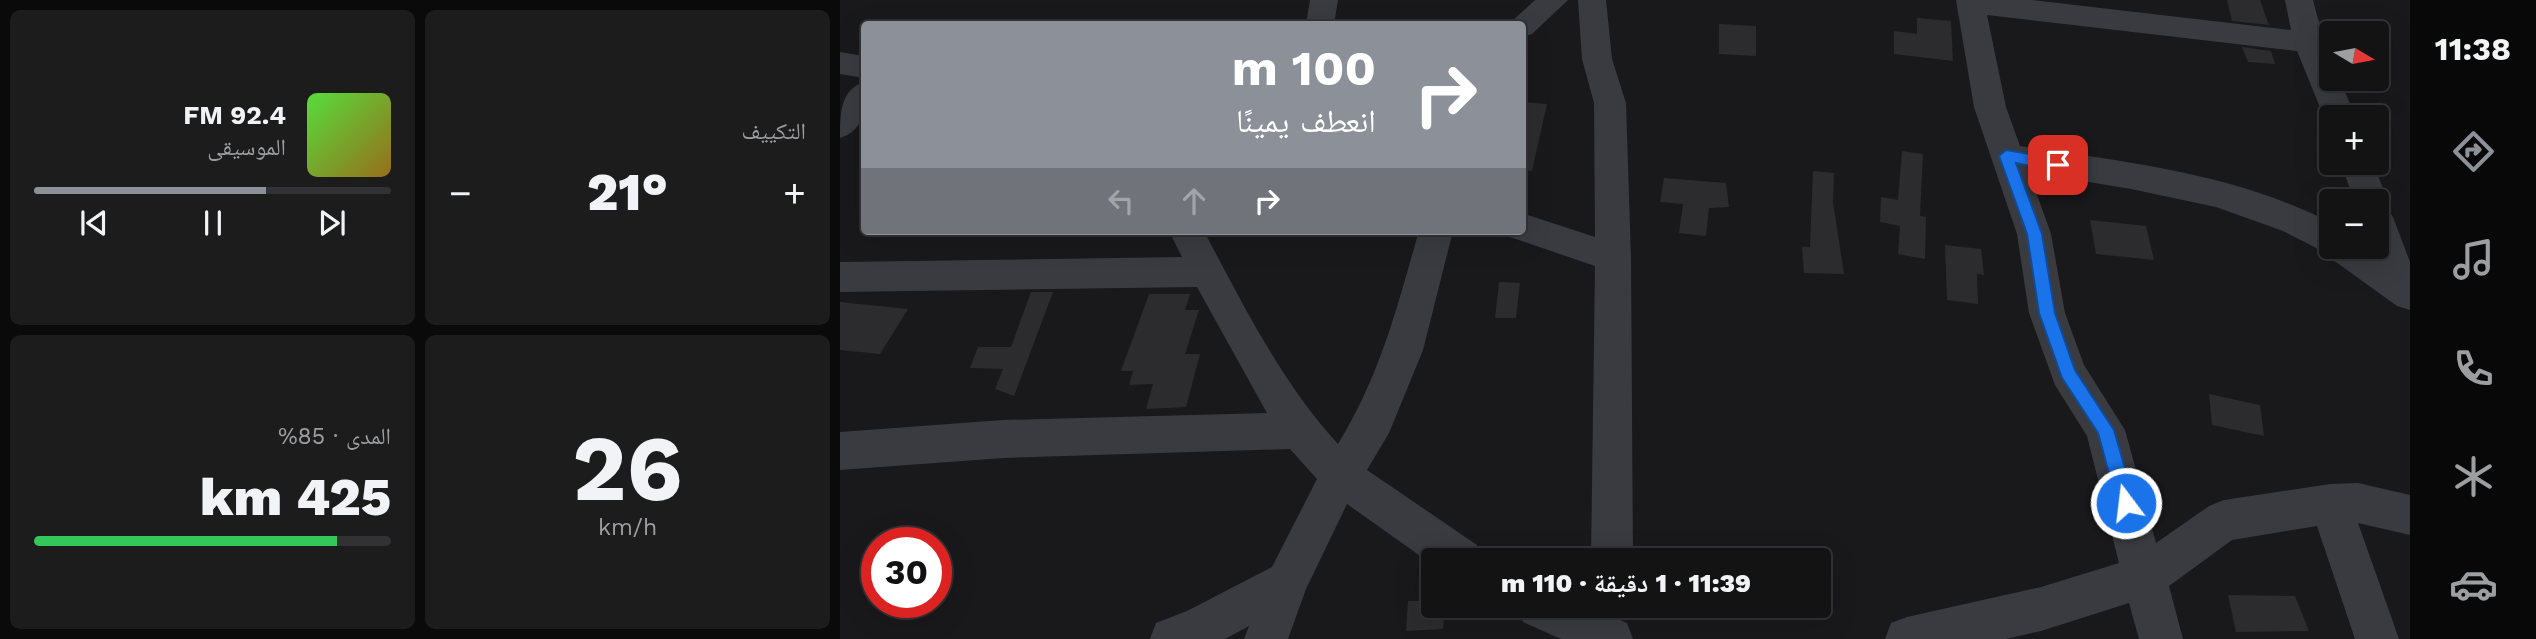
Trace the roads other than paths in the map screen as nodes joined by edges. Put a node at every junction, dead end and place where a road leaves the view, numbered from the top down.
1 (1324, 0) edge
2 (1554, 0) edge
3 (1592, 0) edge
4 (2299, 0) edge
5 (1983, 2) edge
6 (1320, 21) edge
7 (1526, 24) edge
8 (2308, 42) junction
9 (840, 63) edge
10 (861, 66) edge
11 (861, 97) edge
12 (2335, 105) edge
13 (840, 126) edge
14 (2006, 156) junction
15 (1526, 229) edge
16 (2319, 233) edge
17 (1188, 235) edge
18 (1435, 235) edge
19 (2389, 250) edge
20 (1613, 258) junction
21 (2359, 259) edge
22 (1207, 272) junction
23 (840, 277) edge
24 (2406, 292) edge
25 (1300, 430) junction
26 (840, 451) edge
27 (1341, 477) junction
28 (2330, 504) junction
29 (2410, 515) edge
30 (1445, 548) edge
31 (1612, 548) edge
32 (2146, 576) junction
33 (1287, 582) junction
34 (1566, 618) edge
35 (1613, 618) edge
36 (1172, 639) edge
37 (1266, 639) edge
38 (1613, 639) edge
39 (1907, 639) edge
40 (2161, 639) edge
41 (2377, 639) edge

1 - 6 street
2 - 7 street
3 - 20 street
4 - 8 street
5 - 8 street
5 - 14 street
8 - 12 street
9 - 10 street
11 - 13 street
14 - 16 street
14 - 32 street
15 - 20 street
17 - 22 street
18 - 27 street
19 - 24 street
20 - 31 street
21 - 24 street
22 - 23 street
22 - 25 street
25 - 26 street
25 - 27 street
27 - 30 street
27 - 33 street
28 - 29 street
28 - 32 street
28 - 41 street
32 - 39 street
32 - 40 street
33 - 36 street
33 - 37 street
34 - 38 street
35 - 38 street

